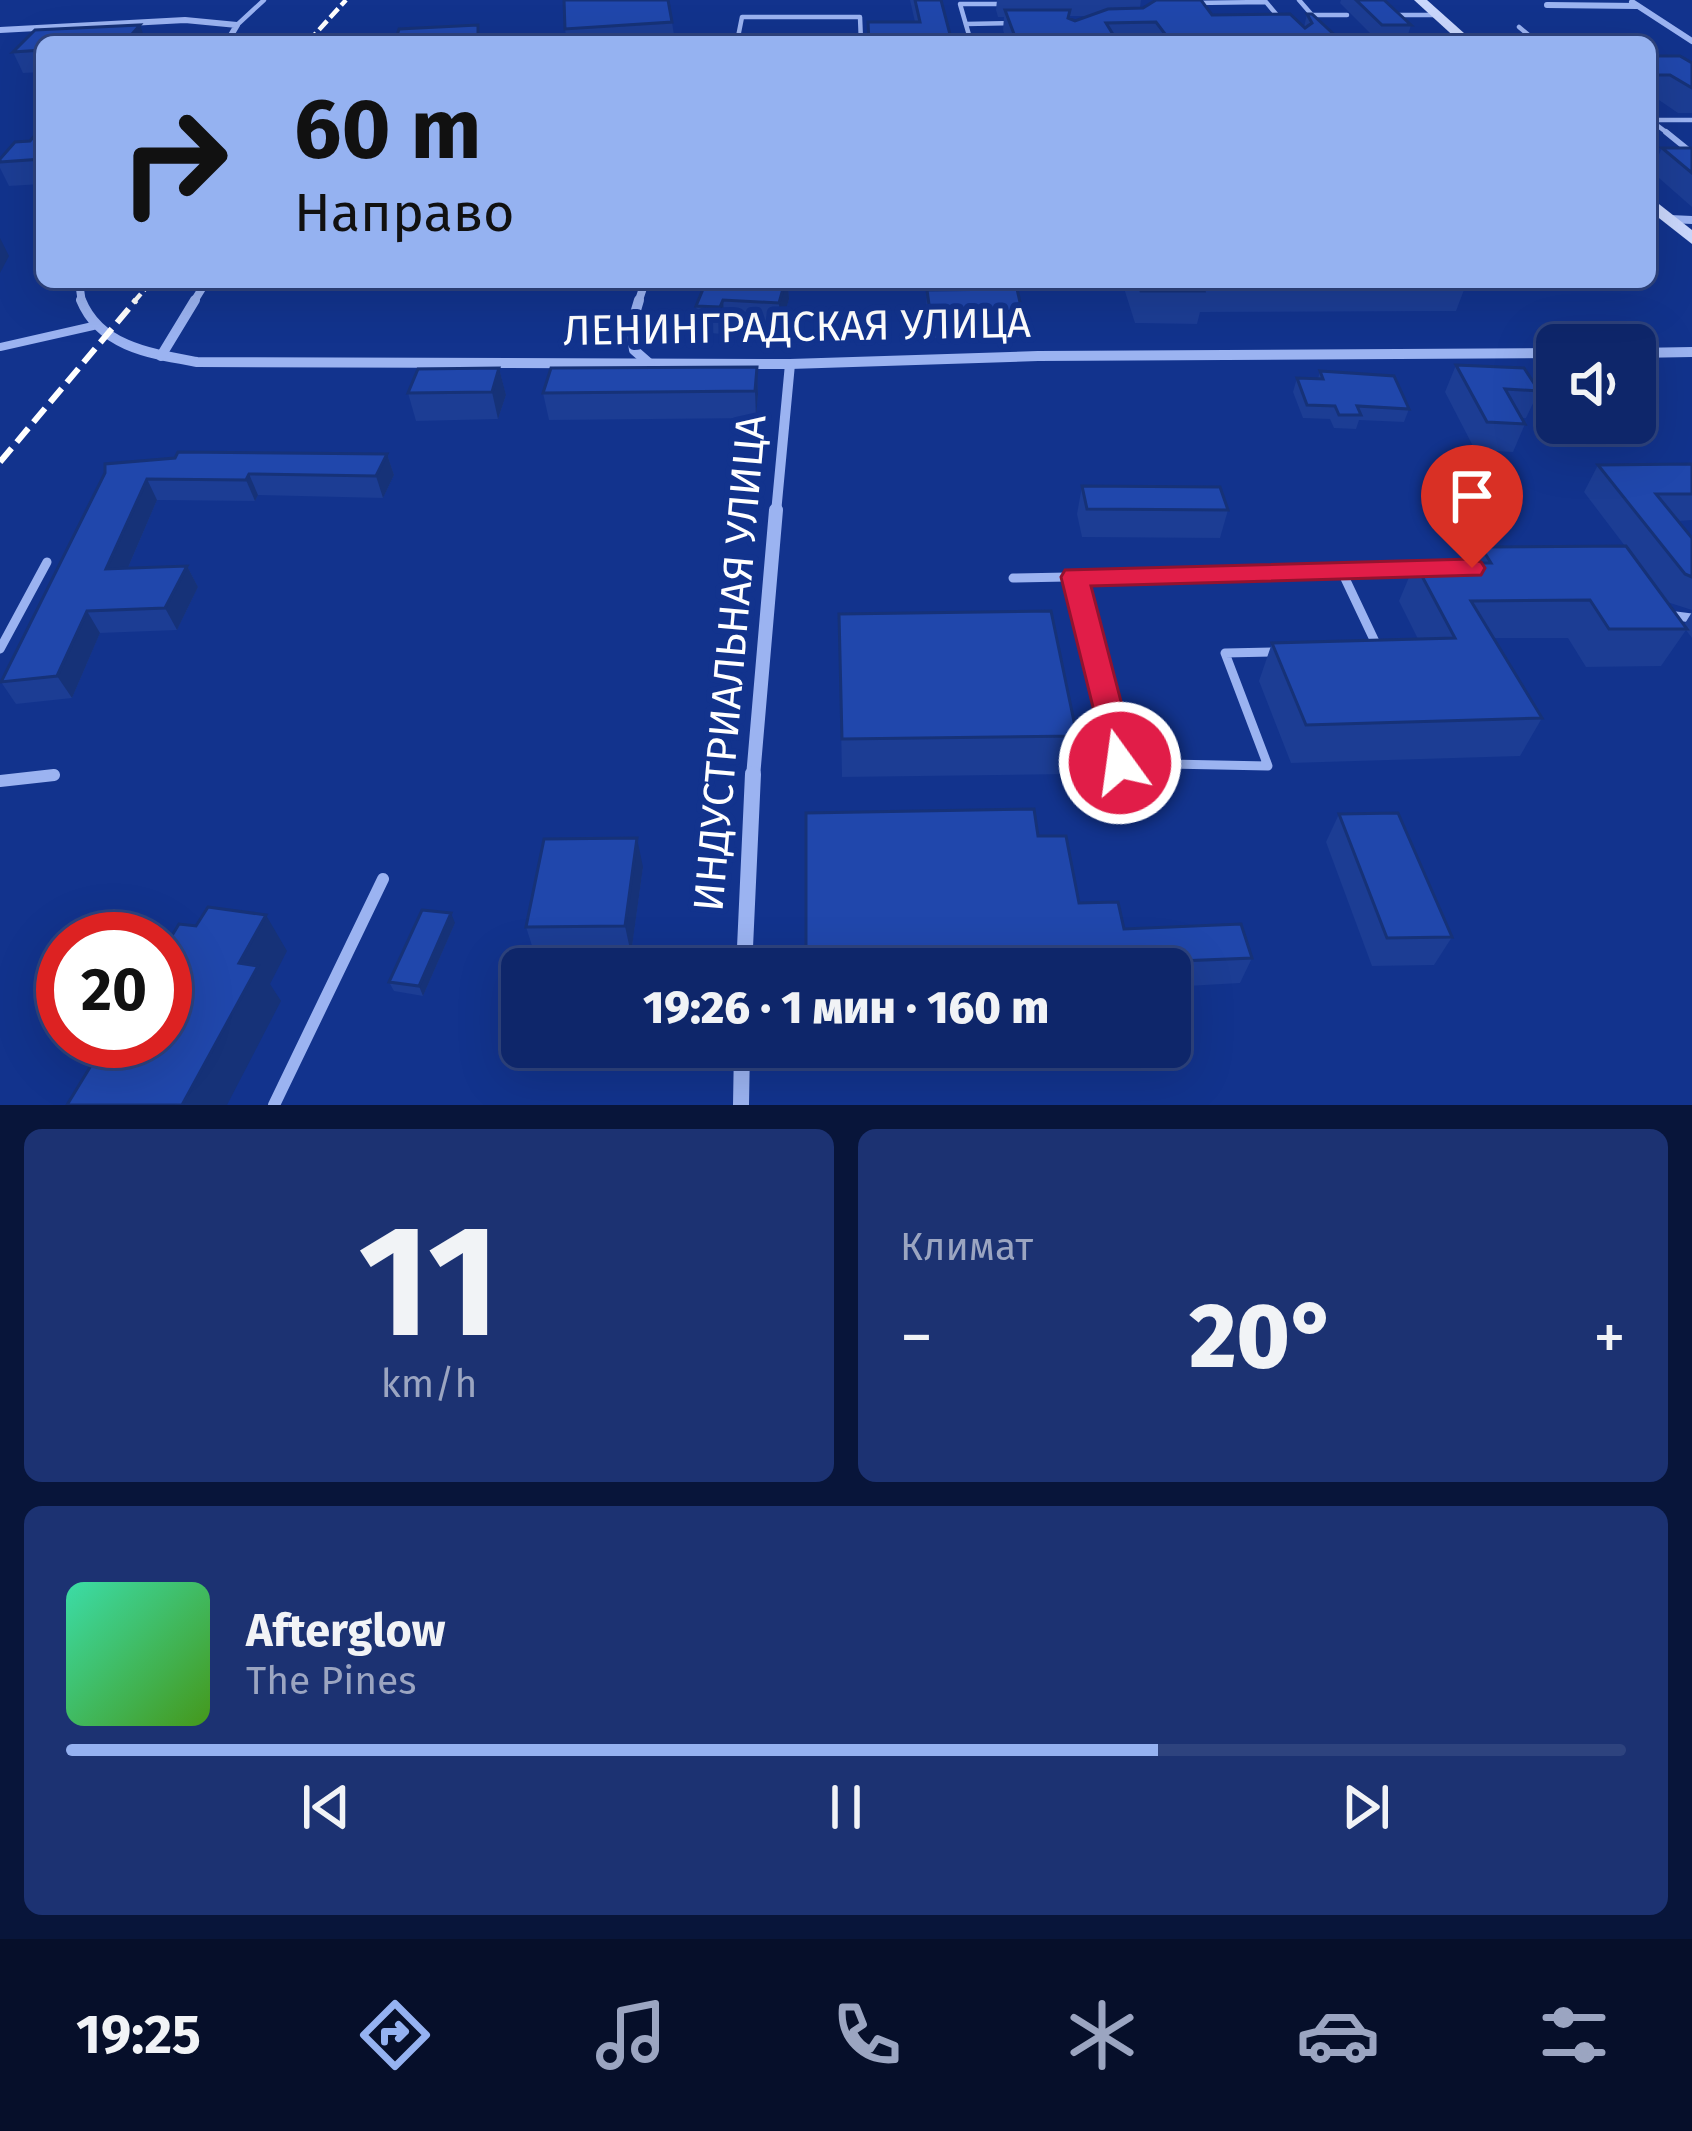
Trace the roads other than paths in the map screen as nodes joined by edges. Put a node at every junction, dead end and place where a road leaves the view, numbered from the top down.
1 (264, 0) edge
2 (1299, 0) edge
3 (1420, 0) edge
4 (1629, 0) edge
5 (1198, 1) edge
6 (1180, 3) edge
7 (1028, 4) edge
8 (1374, 4) edge
9 (1547, 5) dead end
10 (1637, 6) junction
11 (1311, 15) junction
12 (1347, 15) dead end
13 (1385, 15) junction
14 (1437, 15) junction
15 (966, 23) junction
16 (1035, 23) edge
17 (1395, 24) edge
18 (237, 25) junction
19 (1519, 27) dead end
20 (1288, 29) edge
21 (1324, 29) edge
22 (0, 30) edge
23 (231, 36) edge
24 (738, 36) edge
25 (861, 36) edge
26 (969, 36) edge
27 (1461, 36) edge
28 (1530, 36) edge
29 (1692, 41) edge
30 (1656, 120) edge
31 (1692, 120) edge
32 (1656, 125) edge
33 (1692, 153) edge
34 (1656, 207) edge
35 (1670, 219) junction
36 (1692, 220) edge
37 (1692, 239) edge
38 (80, 288) edge
39 (202, 288) edge
40 (643, 288) edge
41 (93, 326) junction
42 (0, 347) edge
43 (1656, 352) edge
44 (1692, 352) edge
45 (1536, 353) edge
46 (161, 356) junction
47 (650, 364) junction
48 (790, 364) junction
49 (46, 562) dead end
50 (1434, 570) edge
51 (1342, 572) junction
52 (1075, 577) junction
53 (1013, 578) dead end
54 (1655, 609) edge
55 (1692, 618) edge
56 (0, 649) edge
57 (1357, 650) edge
58 (1291, 651) edge
59 (54, 775) dead end
60 (0, 781) edge
61 (382, 880) dead end
62 (745, 948) edge
63 (742, 1068) edge
64 (274, 1105) edge
65 (742, 1105) edge

1 - 18 lane
2 - 11 lane
3 - 14 street
4 - 10 street
5 - 6 lane
5 - 20 lane
7 - 15 lane
8 - 13 lane
9 - 10 street
10 - 29 street
11 - 12 lane
11 - 21 lane
13 - 14 lane
13 - 17 lane
14 - 27 street
15 - 16 lane
15 - 26 lane
18 - 22 street
18 - 23 street
19 - 28 lane
24 - 25 lane
30 - 31 lane
32 - 33 lane
34 - 35 street
35 - 36 street
35 - 37 street
38 - 41 street
39 - 46 street
40 - 47 street
41 - 42 lane
41 - 46 street, ЛЕНИНГРАДСКАЯ УЛИЦА
43 - 44 street
45 - 48 street, ЛЕНИНГРАДСКАЯ УЛИЦА
46 - 47 street, ЛЕНИНГРАДСКАЯ УЛИЦА
47 - 48 street, ЛЕНИНГРАДСКАЯ УЛИЦА
48 - 62 street, ИНДУСТРИАЛЬНАЯ УЛИЦА
49 - 56 lane
50 - 51 lane
51 - 52 lane
51 - 57 lane
52 - 53 lane
52 - 58 lane
54 - 55 lane
59 - 60 lane
61 - 64 lane
63 - 65 street

